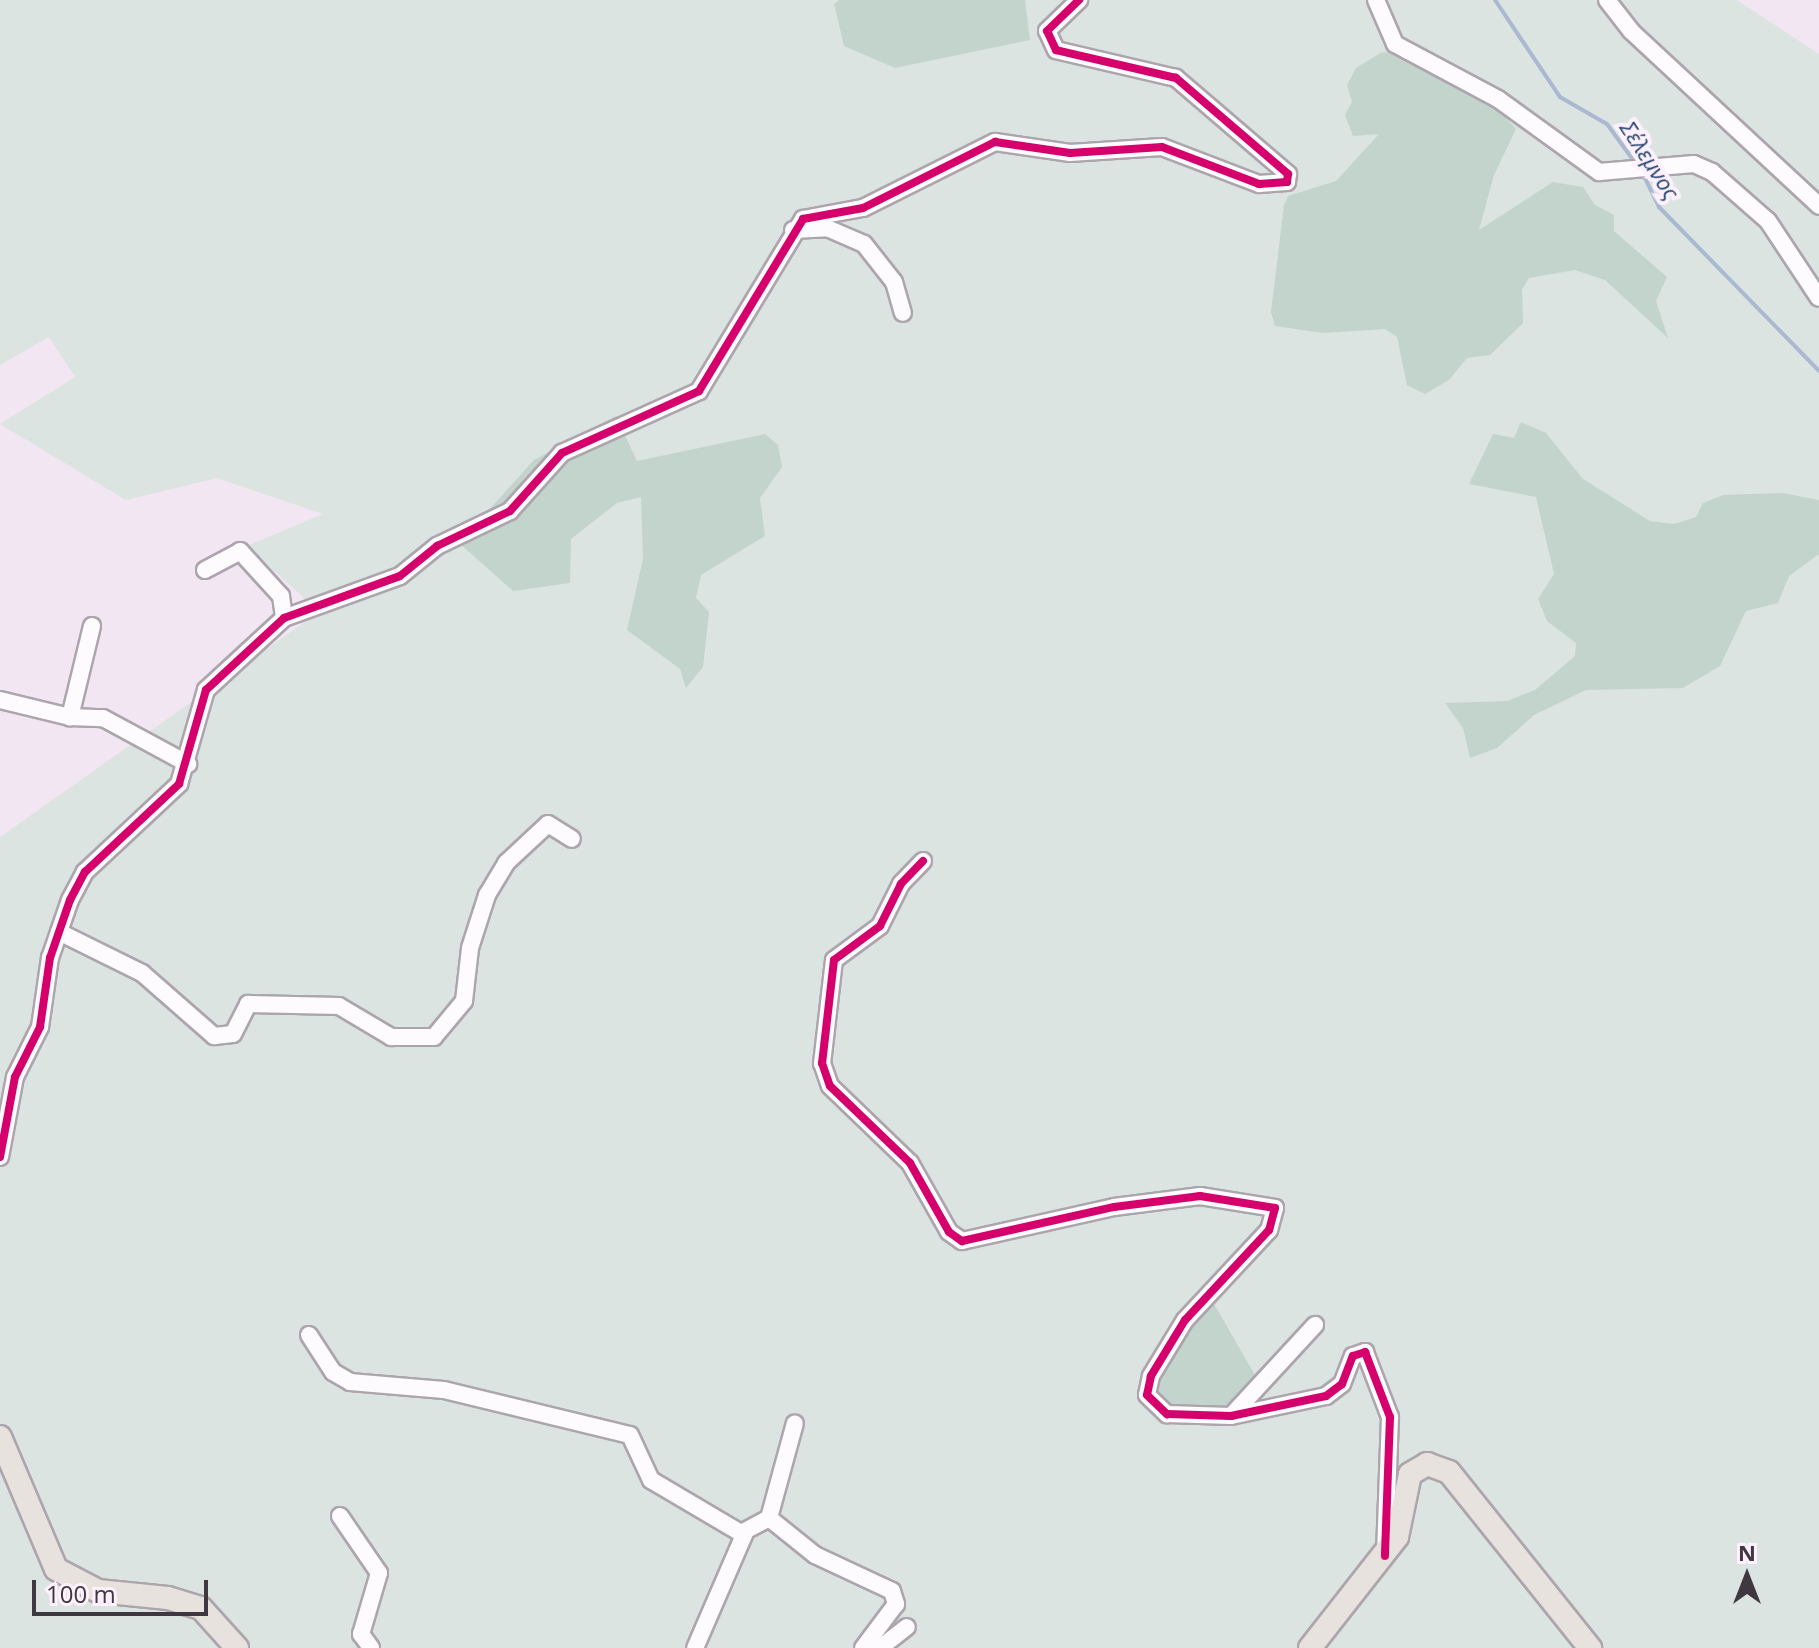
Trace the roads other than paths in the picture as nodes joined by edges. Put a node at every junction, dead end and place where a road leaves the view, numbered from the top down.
1 (1079, 0) edge
2 (1376, 0) edge
3 (1607, 0) edge
4 (1819, 206) edge
5 (793, 230) junction
6 (1819, 298) edge
7 (903, 313) dead end
8 (205, 570) dead end
9 (284, 618) junction
10 (92, 626) dead end
11 (0, 700) edge
12 (70, 717) junction
13 (188, 764) junction
14 (572, 839) dead end
15 (923, 861) dead end
16 (59, 932) junction
17 (0, 1157) edge
18 (1315, 1325) dead end
19 (309, 1335) dead end
20 (1231, 1416) junction
21 (795, 1423) dead end
22 (0, 1437) edge
23 (340, 1516) dead end
24 (769, 1518) junction
25 (743, 1532) junction
26 (1385, 1556) junction
27 (907, 1627) dead end
28 (237, 1648) edge
29 (371, 1648) edge
30 (695, 1648) edge
31 (863, 1648) edge
32 (880, 1648) edge
33 (1310, 1648) edge
34 (1590, 1648) edge

1 - 5 street
2 - 6 street
3 - 4 street
5 - 7 street
5 - 9 street
8 - 9 street
9 - 13 street
10 - 12 street
11 - 12 street
12 - 13 street
13 - 16 street
14 - 16 street
15 - 20 street
16 - 17 street
18 - 20 street
19 - 25 street
20 - 26 street
21 - 24 street
22 - 28 main road
23 - 29 street
24 - 25 street
24 - 31 street
25 - 30 street
26 - 33 main road
26 - 34 main road
27 - 32 street

